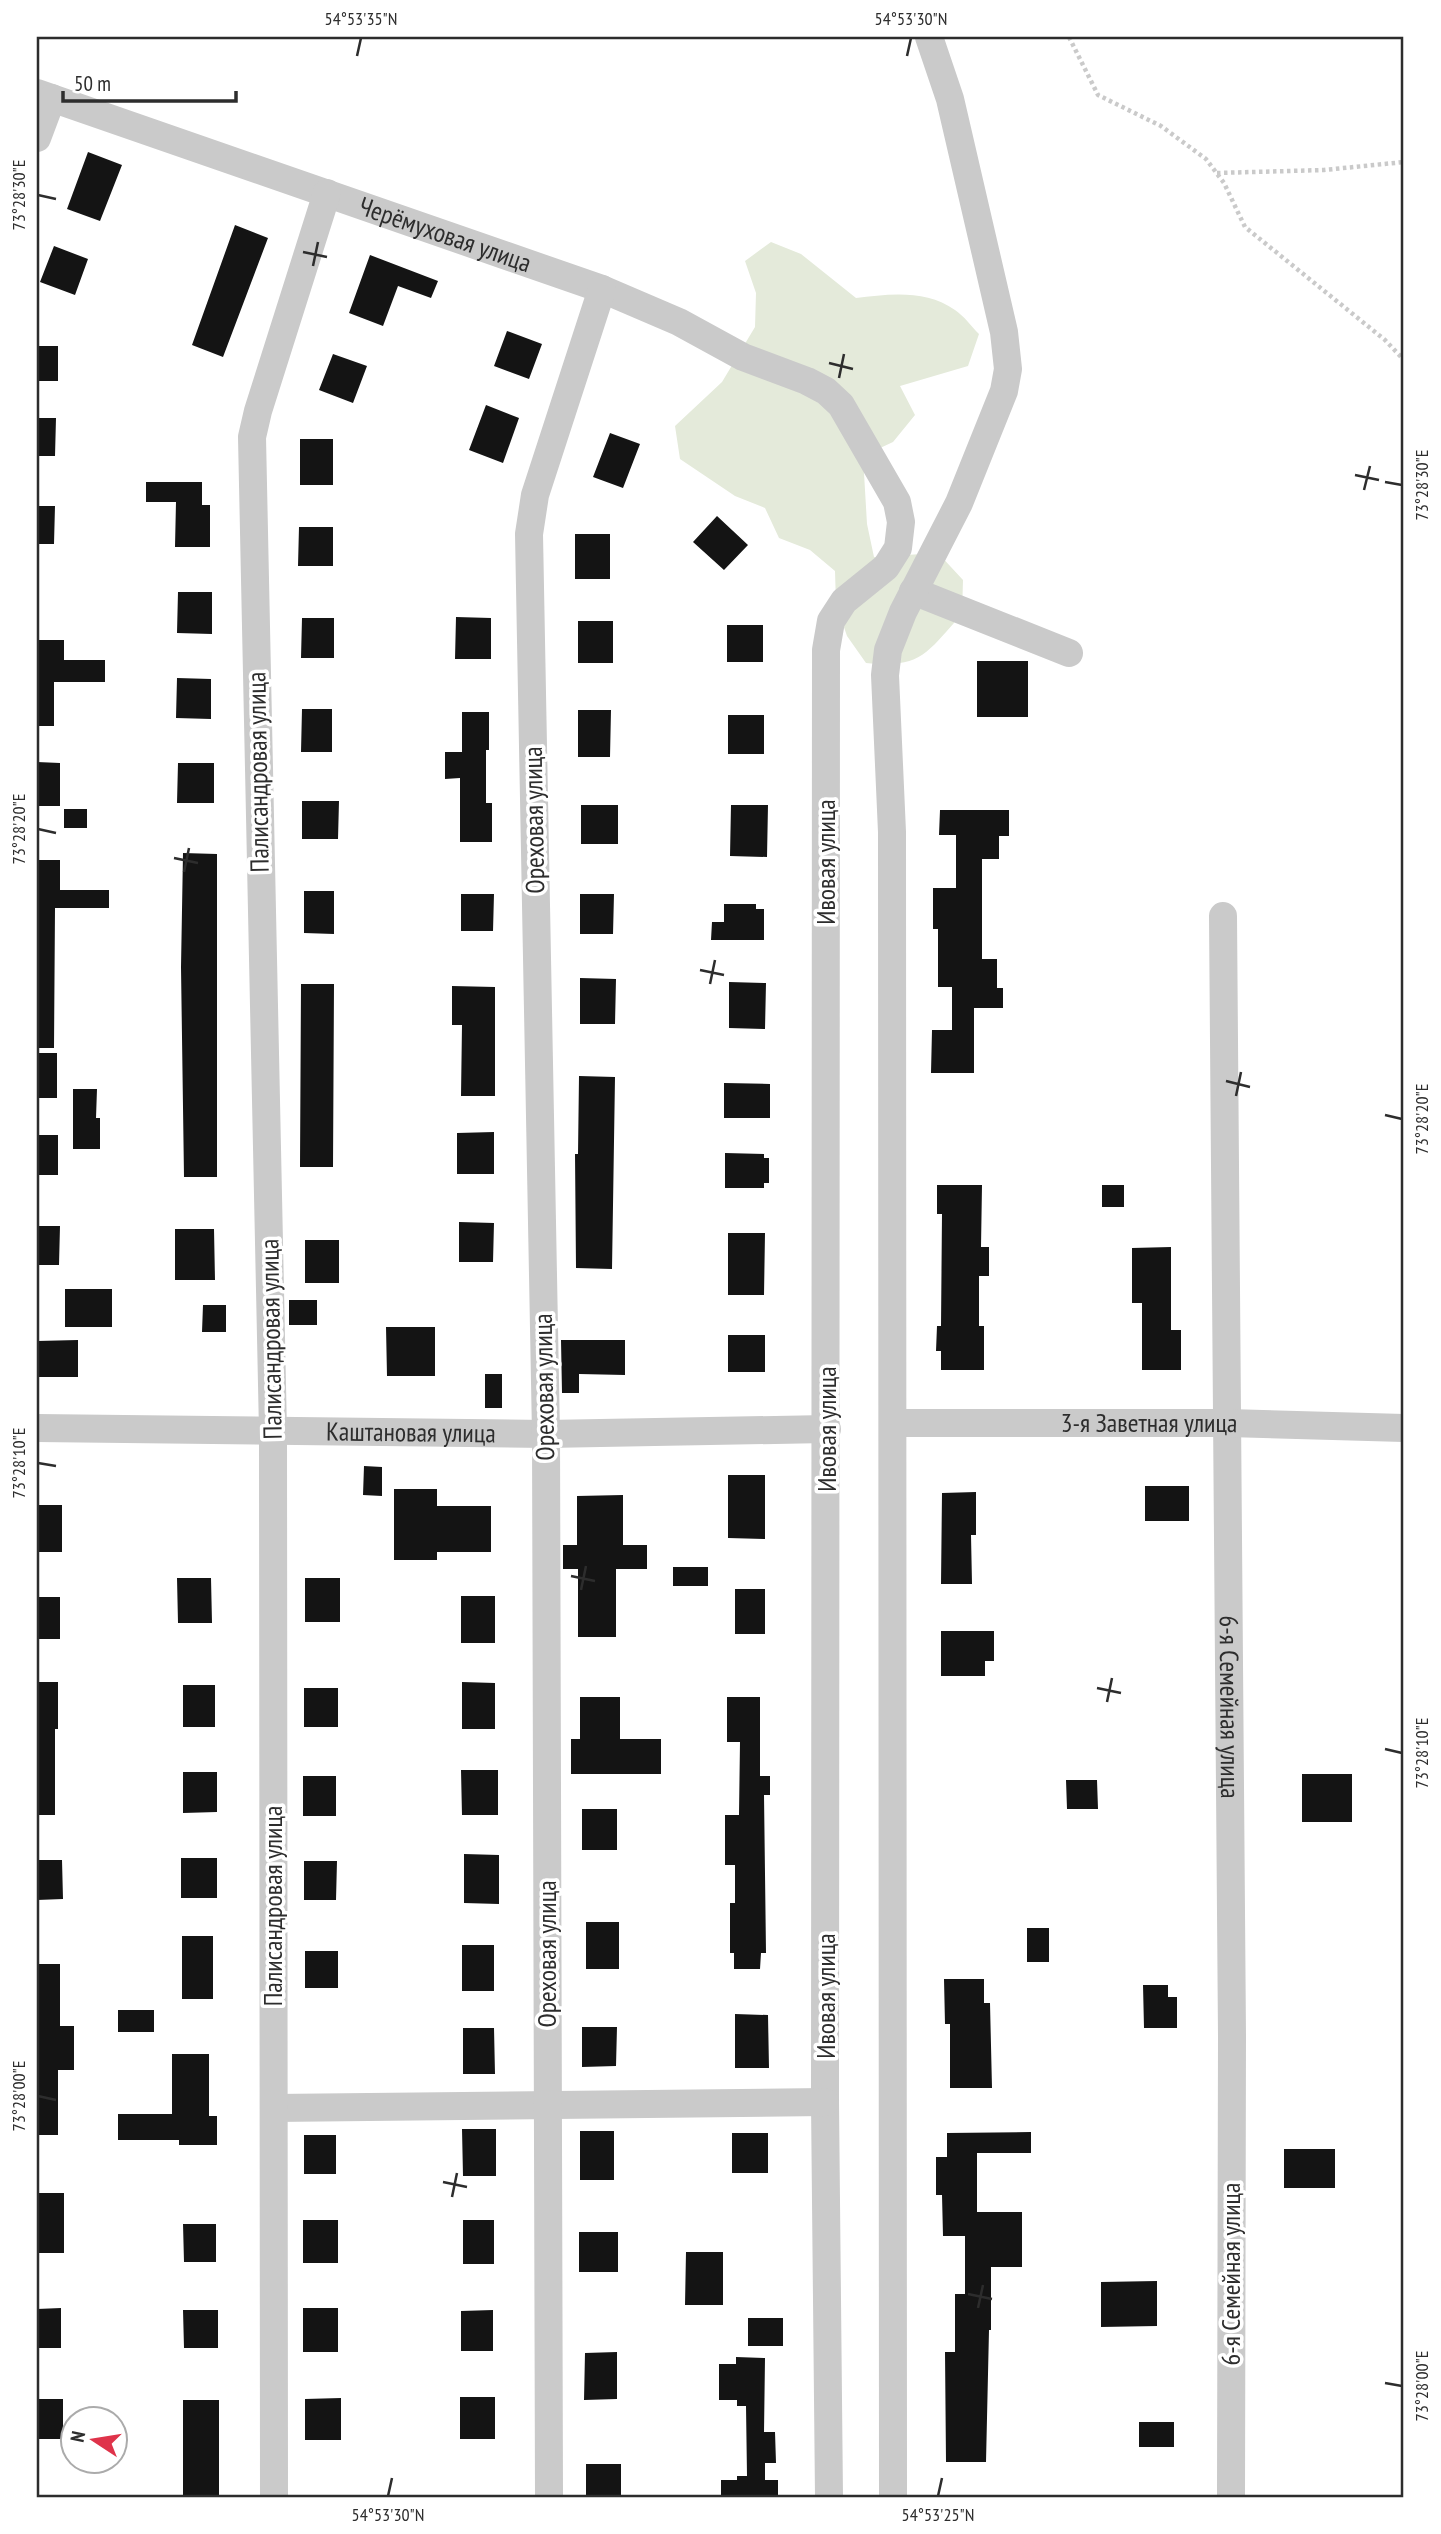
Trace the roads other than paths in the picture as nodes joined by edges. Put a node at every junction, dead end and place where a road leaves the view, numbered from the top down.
1 (929, 37) edge
2 (44, 95) edge
3 (37, 138) edge
4 (327, 193) junction
5 (602, 289) junction
6 (841, 405) joint
7 (914, 591) junction
8 (1069, 653) dead end
9 (1223, 916) dead end
10 (893, 1423) junction
11 (1228, 1423) junction
12 (37, 1428) edge
13 (1404, 1428) edge
14 (827, 1429) junction
15 (273, 1432) junction
16 (545, 1434) junction
17 (825, 2102) junction
18 (548, 2105) junction
19 (274, 2108) junction
20 (274, 2497) edge
21 (549, 2497) edge
22 (829, 2497) edge
23 (893, 2497) edge
24 (1231, 2497) edge

1 - 7 street
2 - 3 street
2 - 4 street, Черёмуховая улица
4 - 5 street, Черёмуховая улица
4 - 15 street, Палисандровая улица
5 - 6 street, Черёмуховая улица
5 - 16 street, Ореховая улица
6 - 14 street, Ивовая улица
7 - 8 street
7 - 10 street
9 - 11 street, 6-я Семейная улица
10 - 11 street, 3-я Заветная улица
10 - 23 street
11 - 13 street, 3-я Заветная улица
11 - 24 street, 6-я Семейная улица
12 - 15 street, Каштановая улица
14 - 16 street, Каштановая улица
14 - 17 street, Ивовая улица
15 - 16 street, Каштановая улица
15 - 19 street, Палисандровая улица
16 - 18 street, Ореховая улица
17 - 18 street
17 - 22 street, Ивовая улица
18 - 19 street
18 - 21 street, Ореховая улица
19 - 20 street, Палисандровая улица

